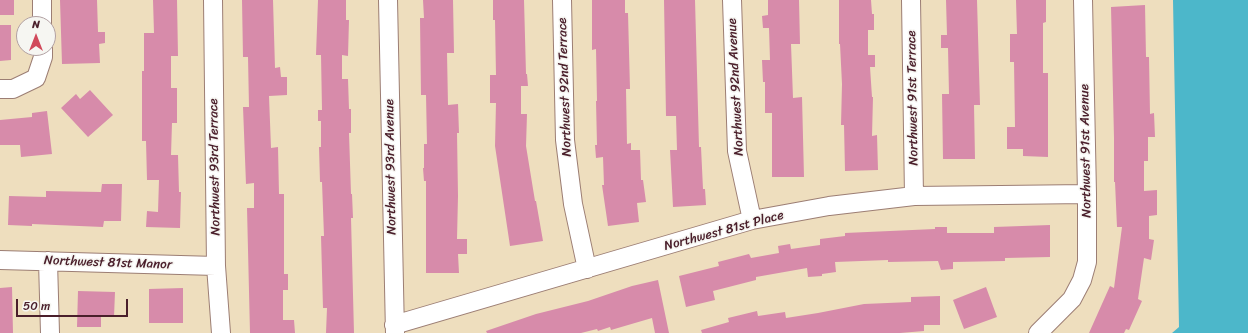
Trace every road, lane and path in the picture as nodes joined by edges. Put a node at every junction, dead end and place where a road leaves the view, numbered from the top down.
1 (42, 0) edge
2 (213, 0) edge
3 (388, 0) edge
4 (562, 0) edge
5 (732, 0) edge
6 (911, 0) edge
7 (1082, 0) edge
8 (42, 16) edge
9 (43, 56) edge
10 (0, 88) edge
11 (1087, 194) junction
12 (914, 196) junction
13 (752, 220) junction
14 (0, 260) edge
15 (48, 261) junction
16 (216, 266) junction
17 (588, 269) junction
18 (395, 329) edge
19 (50, 333) edge
20 (221, 333) edge
21 (1038, 333) edge

1 - 8 street
2 - 16 street, Northwest 93rd Terrace
3 - 18 street, Northwest 93rd Avenue
4 - 17 street, Northwest 92nd Terrace
5 - 13 street, Northwest 92nd Avenue
6 - 12 street, Northwest 91st Terrace
7 - 11 street, Northwest 91st Avenue
9 - 10 street
11 - 12 street, Northwest 81st Place
11 - 21 street, Northwest 91st Avenue
12 - 13 street, Northwest 81st Place
13 - 17 street, Northwest 81st Place
14 - 15 street, Northwest 81st Manor
15 - 16 street, Northwest 81st Manor
15 - 19 street
16 - 20 street, Northwest 93rd Terrace
17 - 18 street, Northwest 81st Place

